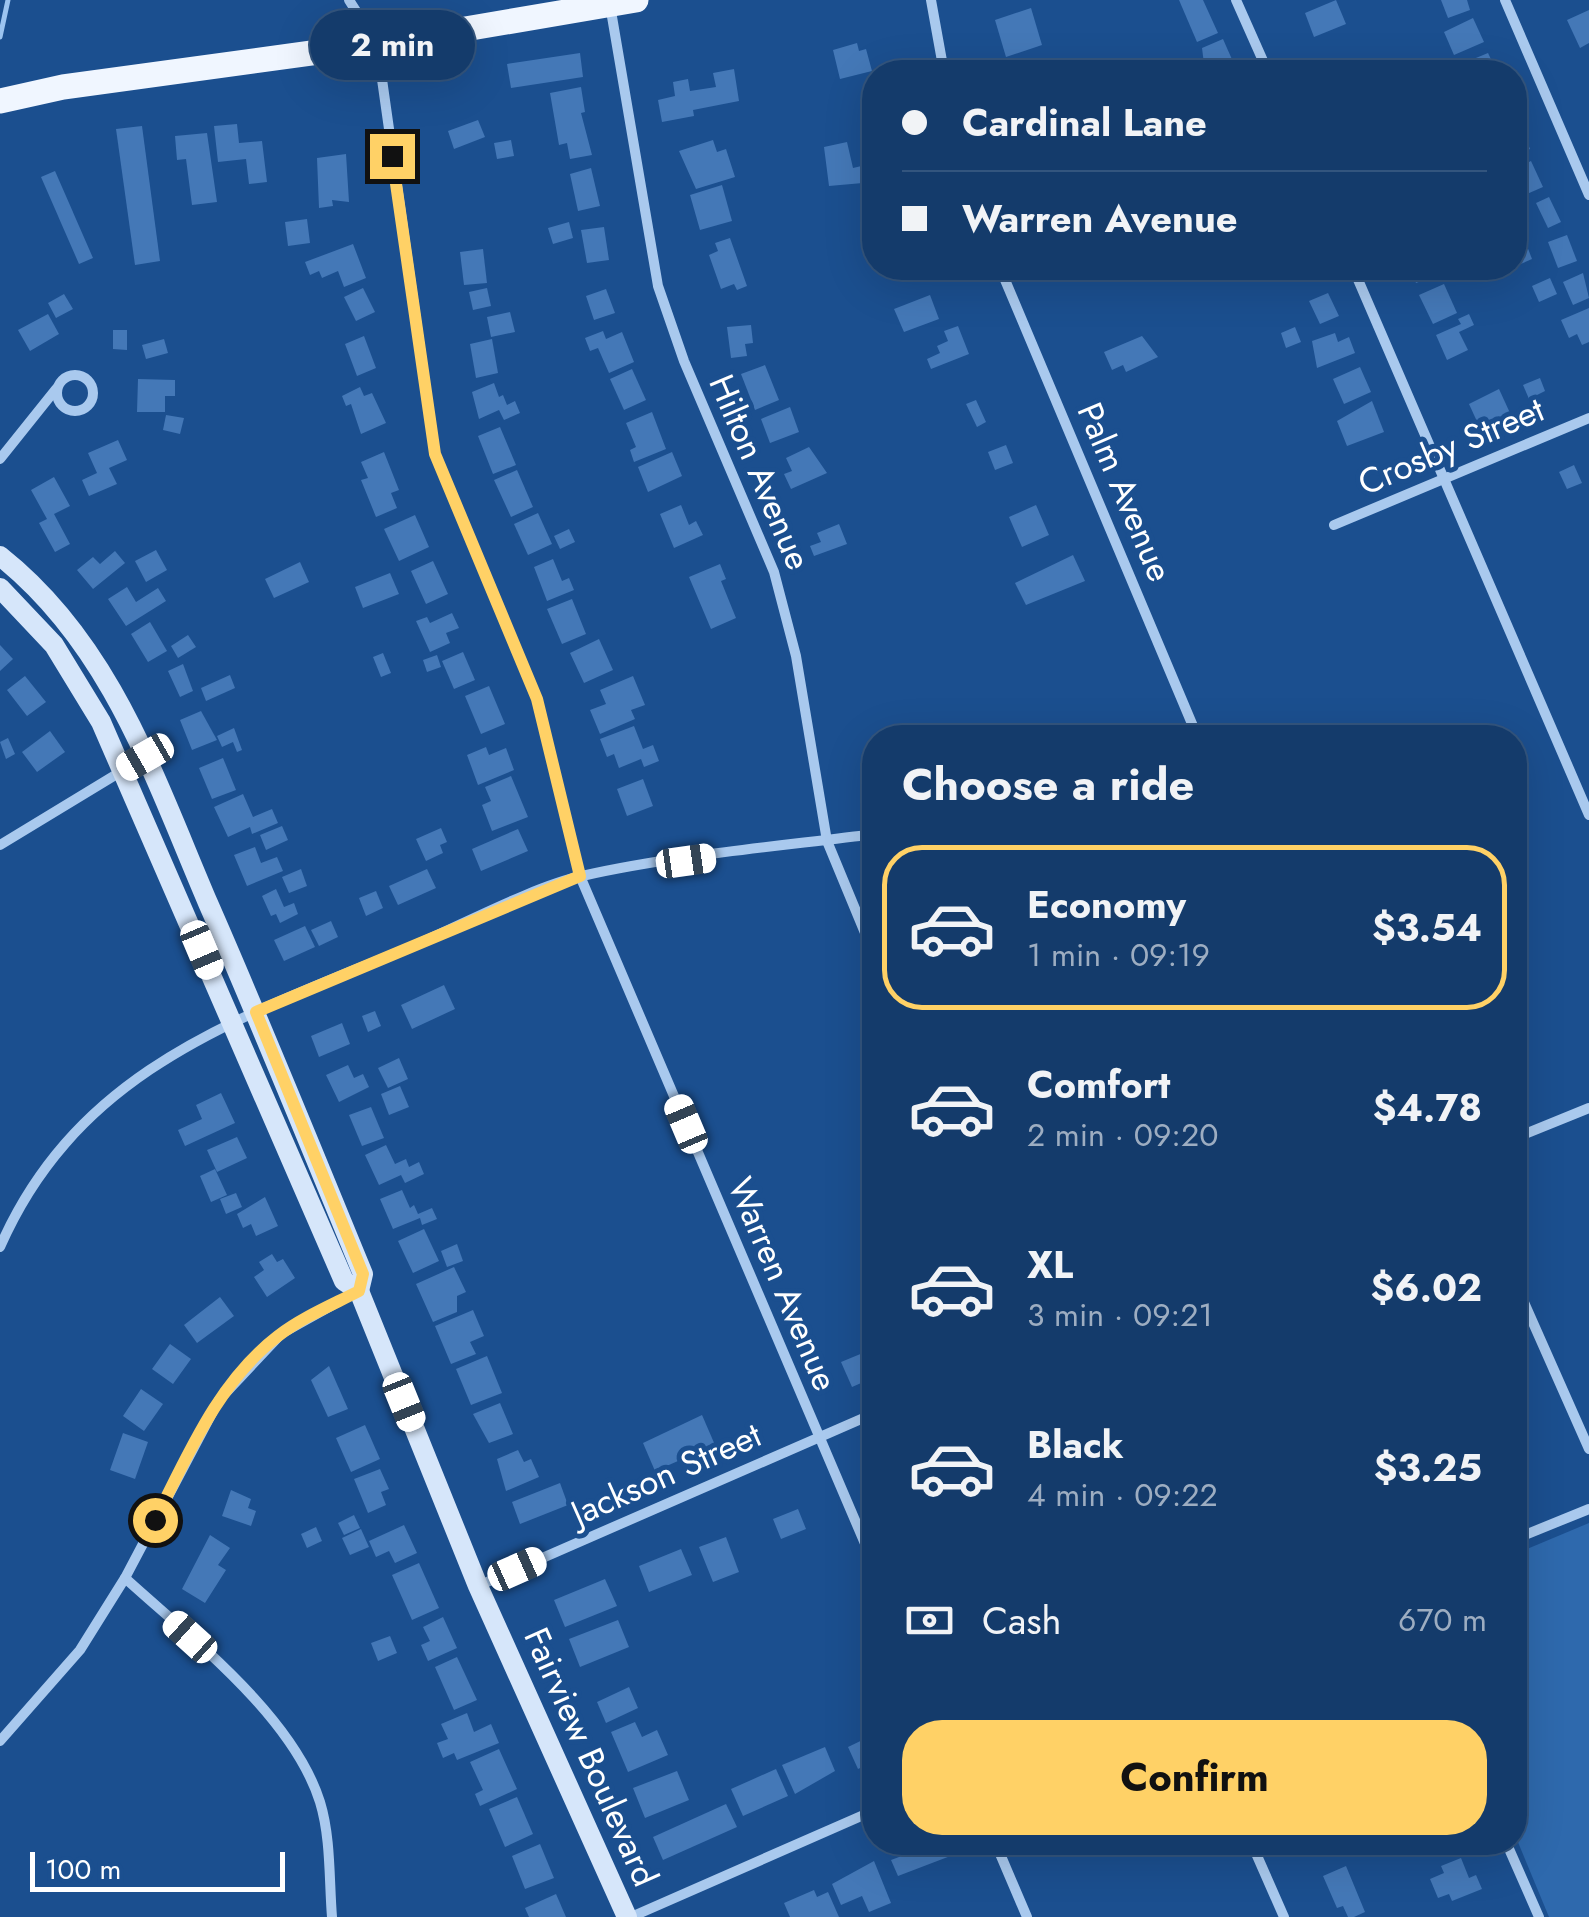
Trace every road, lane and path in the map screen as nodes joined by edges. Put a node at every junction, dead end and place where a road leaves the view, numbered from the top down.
1 (350, 0) edge
2 (931, 0) edge
3 (1236, 0) edge
4 (1504, 0) edge
5 (623, 2) edge
6 (377, 44) junction
7 (942, 60) edge
8 (1263, 60) edge
9 (0, 101) edge
10 (1589, 195) edge
11 (1005, 280) edge
12 (1358, 280) edge
13 (57, 388) dead end
14 (1589, 418) edge
15 (0, 459) edge
16 (1445, 478) junction
17 (1334, 525) dead end
18 (0, 556) edge
19 (0, 588) edge
20 (1193, 725) edge
21 (145, 757) junction
22 (124, 770) junction
23 (1589, 815) edge
24 (862, 836) edge
25 (827, 840) junction
26 (0, 845) edge
27 (580, 876) junction
28 (862, 925) edge
29 (256, 1012) junction
30 (233, 1022) junction
31 (1589, 1108) edge
32 (1527, 1133) edge
33 (0, 1248) edge
34 (359, 1291) junction
35 (1527, 1309) edge
36 (862, 1418) edge
37 (818, 1437) junction
38 (1589, 1449) edge
39 (1589, 1508) edge
40 (1527, 1534) edge
41 (862, 1537) edge
42 (125, 1578) junction
43 (478, 1586) junction
44 (0, 1740) edge
45 (862, 1816) edge
46 (1000, 1855) edge
47 (1257, 1855) edge
48 (1512, 1855) edge
49 (332, 1917) edge
50 (629, 1917) edge
51 (1026, 1917) edge
52 (1284, 1917) edge
53 (1538, 1917) edge

1 - 6 street
2 - 7 street
3 - 8 street
4 - 10 street
5 - 6 main road
5 - 25 street, Hilton Avenue
6 - 9 main road
6 - 27 street, Warren Avenue
11 - 20 street, Palm Avenue
12 - 16 street
13 - 15 street
14 - 16 street, Crosby Street
16 - 17 street, Crosby Street
16 - 23 street
18 - 21 street, Fairview Boulevard
19 - 22 street, Fairview Boulevard
21 - 22 street
21 - 29 street, Fairview Boulevard
22 - 26 street
22 - 30 street, Fairview Boulevard
24 - 25 street
25 - 27 street
25 - 28 street, Hilton Avenue
27 - 29 street
27 - 37 street, Warren Avenue
29 - 30 street
29 - 34 street, Fairview Boulevard
30 - 33 street
30 - 34 street, Fairview Boulevard
31 - 32 street
34 - 42 street
34 - 43 street, Fairview Boulevard
35 - 38 street
36 - 37 street, Jackson Street
37 - 41 street, Warren Avenue
37 - 43 street, Jackson Street
39 - 40 street
42 - 44 street
42 - 49 street
43 - 50 street, Fairview Boulevard
45 - 50 street
46 - 51 street
47 - 52 street
48 - 53 street

